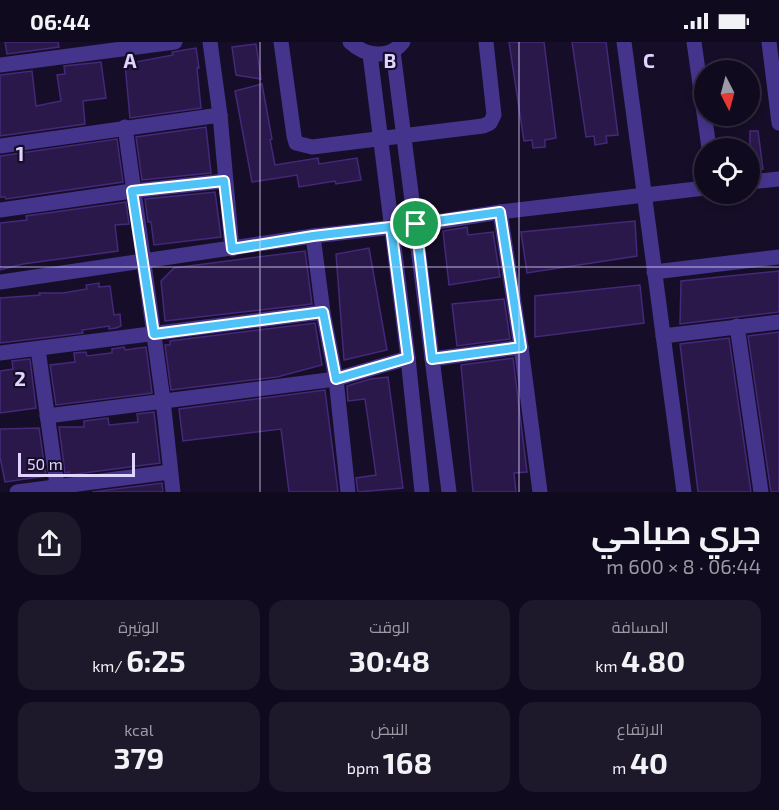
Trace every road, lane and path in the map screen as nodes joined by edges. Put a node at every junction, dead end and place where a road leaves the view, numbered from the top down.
1 (175, 42) edge
2 (210, 42) edge
3 (282, 42) edge
4 (350, 42) edge
5 (486, 42) edge
6 (624, 42) edge
7 (694, 42) edge
8 (769, 42) edge
9 (398, 46) edge
10 (370, 54) junction
11 (0, 65) edge
12 (220, 115) junction
13 (779, 123) edge
14 (124, 127) junction
15 (403, 135) junction
16 (380, 137) junction
17 (708, 138) edge
18 (0, 146) edge
19 (779, 179) edge
20 (224, 181) junction
21 (760, 182) edge
22 (694, 190) edge
23 (132, 191) junction
24 (644, 196) junction
25 (0, 210) edge
26 (500, 212) junction
27 (416, 224) junction
28 (391, 227) junction
29 (313, 236) junction
30 (232, 249) junction
31 (779, 257) edge
32 (143, 262) junction
33 (654, 272) junction
34 (0, 282) edge
35 (323, 312) junction
36 (779, 322) edge
37 (737, 326) junction
38 (154, 334) junction
39 (663, 336) junction
40 (521, 347) junction
41 (38, 349) junction
42 (0, 353) edge
43 (408, 358) junction
44 (432, 359) junction
45 (336, 379) junction
46 (163, 400) junction
47 (47, 416) junction
48 (170, 472) junction
49 (58, 489) edge
50 (16, 492) edge
51 (173, 492) edge
52 (348, 492) edge
53 (422, 492) edge
54 (449, 492) edge
55 (540, 492) edge
56 (684, 492) edge
57 (761, 492) edge

1 - 11 street
2 - 12 street
3 - 16 street
4 - 10 street
5 - 15 street
6 - 24 street
7 - 17 street
8 - 13 street
9 - 10 street
9 - 15 street
10 - 16 street
12 - 14 street
12 - 20 street
14 - 18 street
14 - 23 street
15 - 16 street
15 - 27 street
16 - 28 street
19 - 21 street
20 - 23 street
20 - 30 street
22 - 24 street
23 - 25 street
23 - 32 street
24 - 26 street
24 - 33 street
26 - 27 street
26 - 40 street
27 - 28 street
27 - 44 street
28 - 29 street
28 - 43 street
29 - 30 street
29 - 35 street
30 - 32 street
31 - 33 street
32 - 34 street
32 - 38 street
33 - 39 street
35 - 38 street
35 - 45 street
36 - 37 street
37 - 39 street
37 - 57 street
38 - 41 street
38 - 46 street
39 - 56 street
40 - 44 street
40 - 55 street
41 - 42 street
41 - 47 street
43 - 45 street
43 - 53 street
44 - 54 street
45 - 46 street
45 - 52 street
46 - 47 street
46 - 48 street
47 - 49 street
48 - 49 street
48 - 51 street
49 - 50 street

